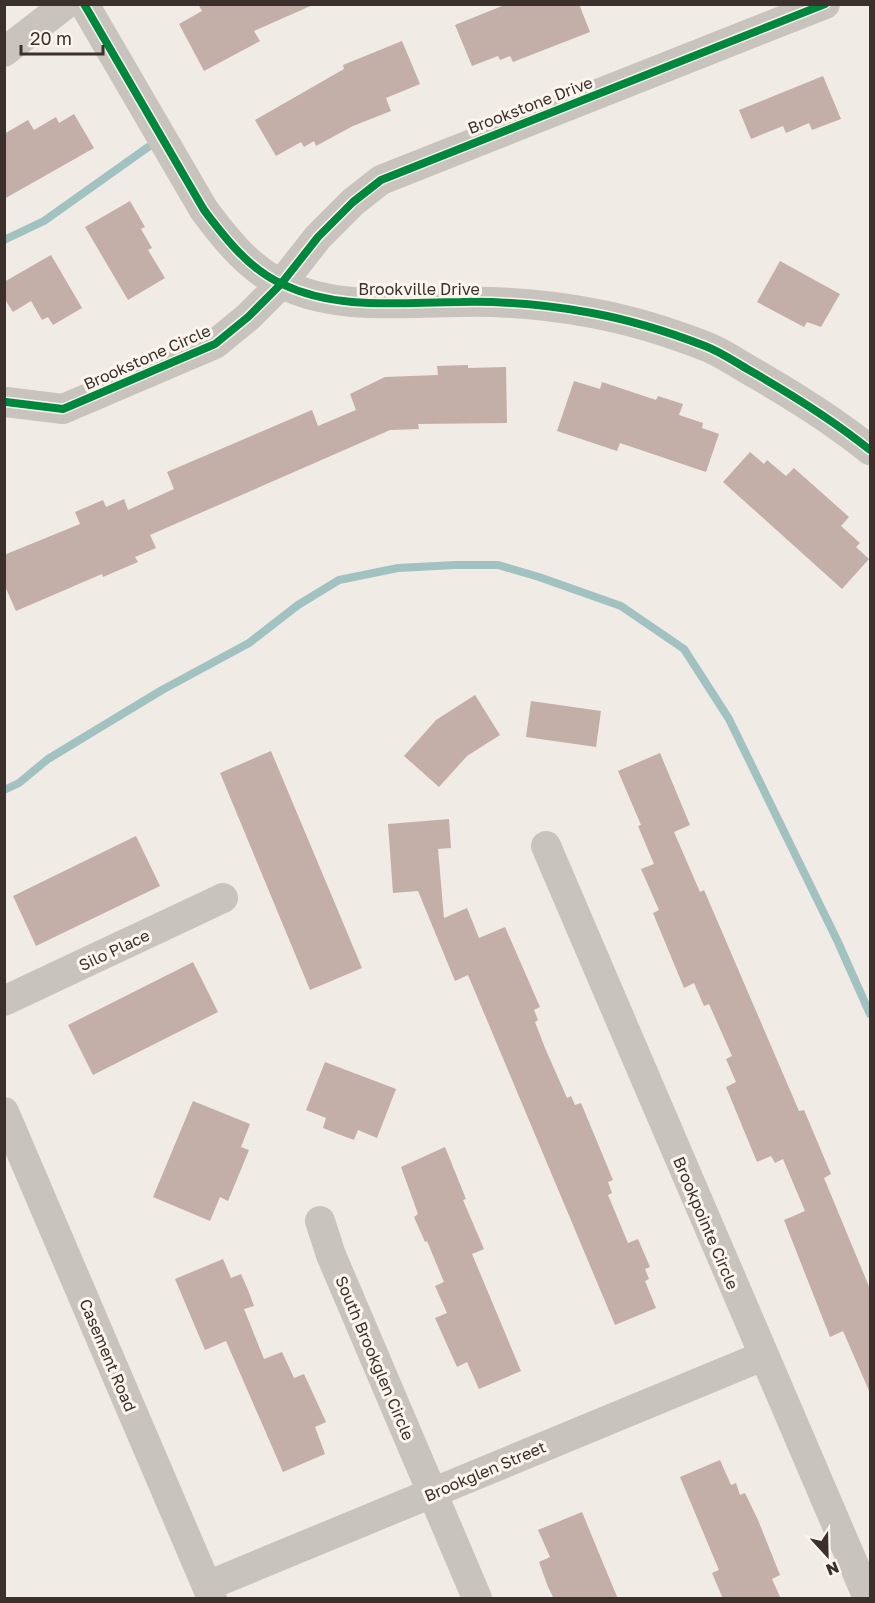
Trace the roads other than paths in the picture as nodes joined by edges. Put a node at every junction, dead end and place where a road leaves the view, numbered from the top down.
1 (66, 4) edge
2 (84, 4) edge
3 (825, 4) edge
4 (4, 52) edge
5 (280, 284) junction
6 (6, 402) dead end
7 (870, 450) edge
8 (546, 846) dead end
9 (223, 898) dead end
10 (4, 1001) edge
11 (4, 1112) edge
12 (320, 1221) dead end
13 (763, 1356) junction
14 (432, 1493) junction
15 (209, 1592) edge
16 (477, 1599) edge
17 (868, 1599) edge

1 - 4 street
2 - 5 street, Brookville Drive
3 - 5 street, Brookstone Drive
5 - 6 street, Brookstone Circle
5 - 7 street, Brookville Drive
8 - 13 street, Brookpointe Circle
9 - 10 street, Silo Place
11 - 15 street, Casement Road
12 - 14 street, South Brookglen Circle
13 - 14 street, Brookglen Street
13 - 17 street, Brookpointe Circle
14 - 15 street, Brookglen Street
14 - 16 street, South Brookglen Circle

